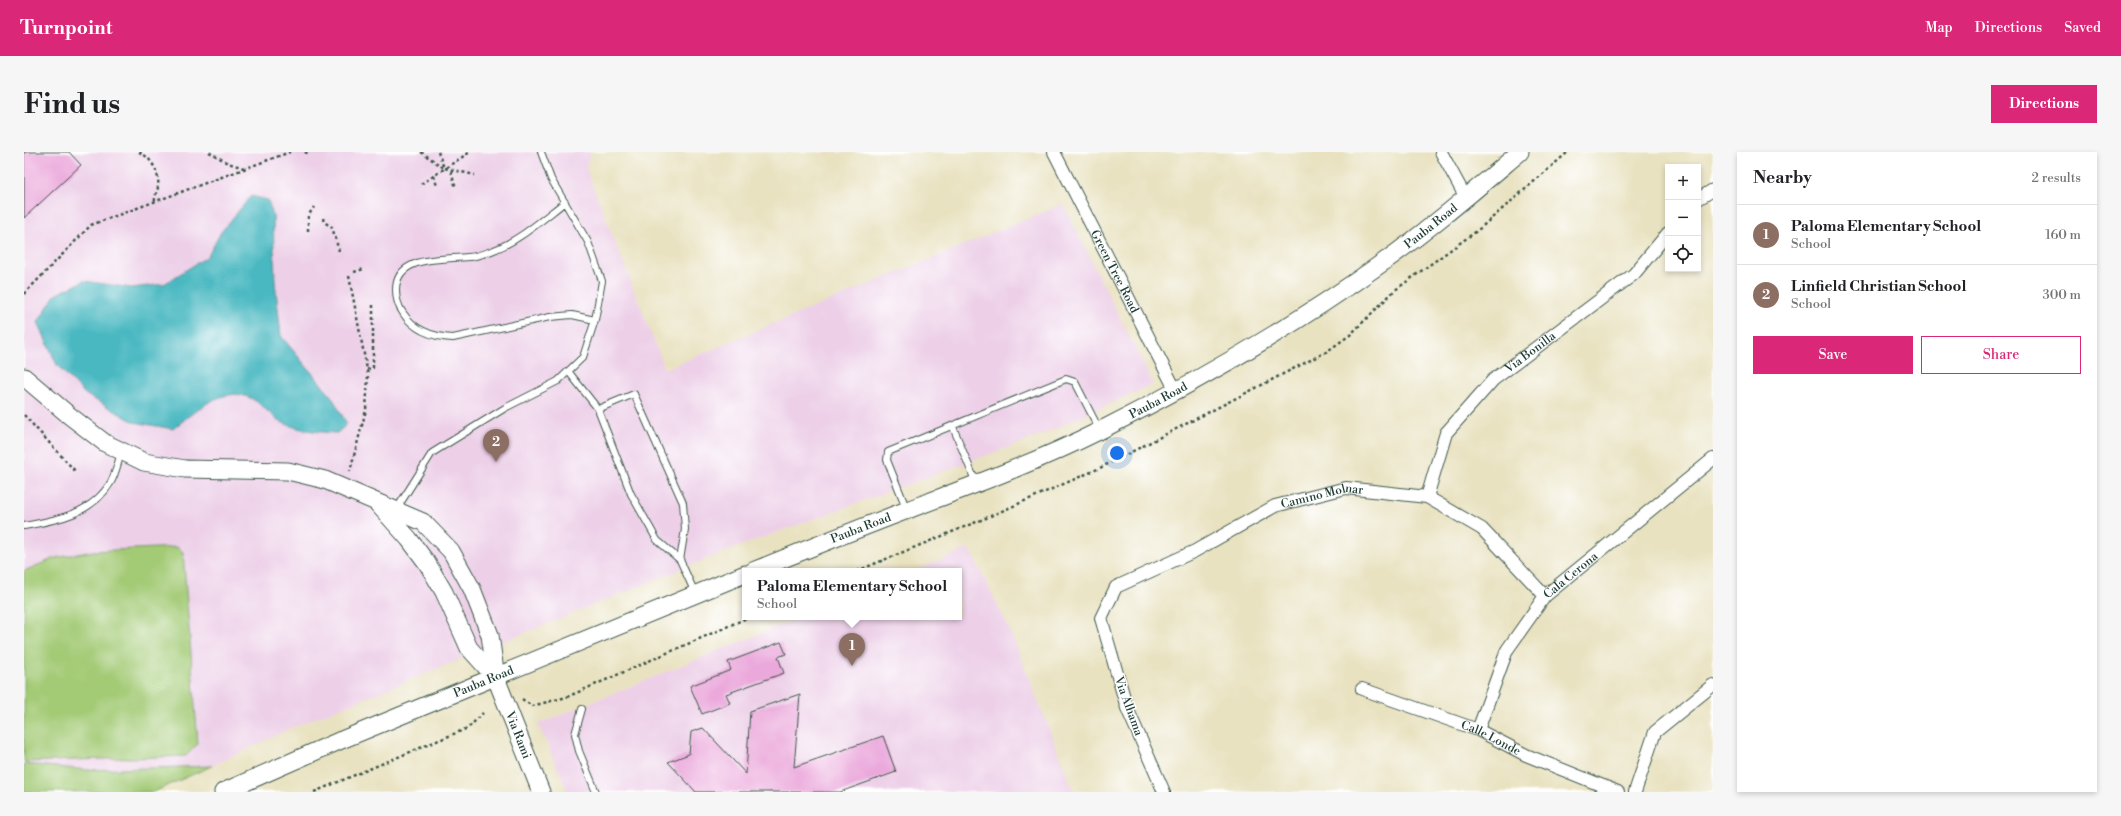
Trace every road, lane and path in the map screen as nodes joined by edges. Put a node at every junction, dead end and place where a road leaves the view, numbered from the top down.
1 (139, 152) edge
2 (209, 152) edge
3 (290, 152) edge
4 (304, 152) edge
5 (421, 152) edge
6 (438, 152) edge
7 (460, 152) edge
8 (470, 152) edge
9 (540, 152) edge
10 (1054, 152) edge
11 (1441, 152) edge
12 (1520, 152) edge
13 (1568, 152) edge
14 (464, 155) junction
15 (309, 156) dead end
16 (244, 168) junction
17 (444, 168) junction
18 (451, 171) junction
19 (475, 175) dead end
20 (434, 176) junction
21 (421, 184) dead end
22 (437, 186) dead end
23 (456, 188) dead end
24 (1713, 190) edge
25 (1701, 197) edge
26 (1466, 198) junction
27 (155, 201) junction
28 (565, 202) junction
29 (314, 207) dead end
30 (323, 218) dead end
31 (308, 231) dead end
32 (1665, 236) edge
33 (339, 251) dead end
34 (364, 269) dead end
35 (354, 272) dead end
36 (349, 276) dead end
37 (24, 294) edge
38 (373, 305) dead end
39 (595, 320) junction
40 (367, 369) junction
41 (568, 371) junction
42 (24, 377) edge
43 (1176, 391) junction
44 (598, 409) junction
45 (24, 414) edge
46 (953, 426) junction
47 (1100, 430) junction
48 (122, 452) junction
49 (1713, 459) edge
50 (350, 471) dead end
51 (76, 472) dead end
52 (977, 485) junction
53 (1427, 497) junction
54 (373, 499) junction
55 (396, 510) junction
56 (907, 510) junction
57 (24, 526) edge
58 (680, 560) junction
59 (761, 568) edge
60 (864, 568) edge
61 (742, 575) edge
62 (696, 594) junction
63 (1545, 596) junction
64 (1101, 618) joint
65 (742, 620) edge
66 (496, 678) junction
67 (1713, 684) edge
68 (1362, 689) dead end
69 (522, 699) dead end
70 (582, 709) dead end
71 (483, 713) dead end
72 (1478, 730) junction
73 (223, 792) edge
74 (314, 792) edge
75 (541, 792) edge
76 (596, 792) edge
77 (1164, 792) edge
78 (1618, 792) edge
79 (1634, 792) edge

1 - 27 path
2 - 16 path
3 - 16 path
4 - 15 path
5 - 17 path
6 - 17 path
7 - 14 path
8 - 14 path
9 - 28 lane
10 - 43 street, Green Tree Road
11 - 26 street
12 - 26 main road, Pauba Road
13 - 60 path
14 - 17 path
16 - 27 path
17 - 18 path
17 - 20 path
18 - 19 path
18 - 23 path
20 - 21 path
20 - 22 path
24 - 25 street
26 - 43 main road, Pauba Road
27 - 37 path
28 - 39 lane
28 - 39 lane
29 - 31 path
30 - 33 path
32 - 53 street, Via Bonilla
34 - 35 path
36 - 40 path
38 - 40 path
39 - 41 lane
40 - 50 path
41 - 44 lane
41 - 55 lane
42 - 48 main road
43 - 47 main road, Pauba Road
44 - 58 lane
44 - 58 lane
45 - 51 path
46 - 47 lane
46 - 52 lane
46 - 56 lane
47 - 52 main road, Pauba Road
48 - 54 main road
48 - 57 lane
49 - 63 street, Cala Cerona
52 - 56 main road, Pauba Road
53 - 63 street, Camino Molnar
53 - 64 street, Camino Molnar
54 - 55 main road
54 - 66 main road
55 - 66 main road
56 - 59 main road, Pauba Road
58 - 62 lane
61 - 62 main road, Pauba Road
62 - 66 main road, Pauba Road
63 - 72 street, Cala Cerona
64 - 77 street, Via Alhama
65 - 69 path
66 - 73 main road, Pauba Road
66 - 75 main road, Via Rami
67 - 79 street
68 - 72 street, Calle Londe
70 - 76 lane
71 - 74 path
72 - 78 street, Calle Londe

